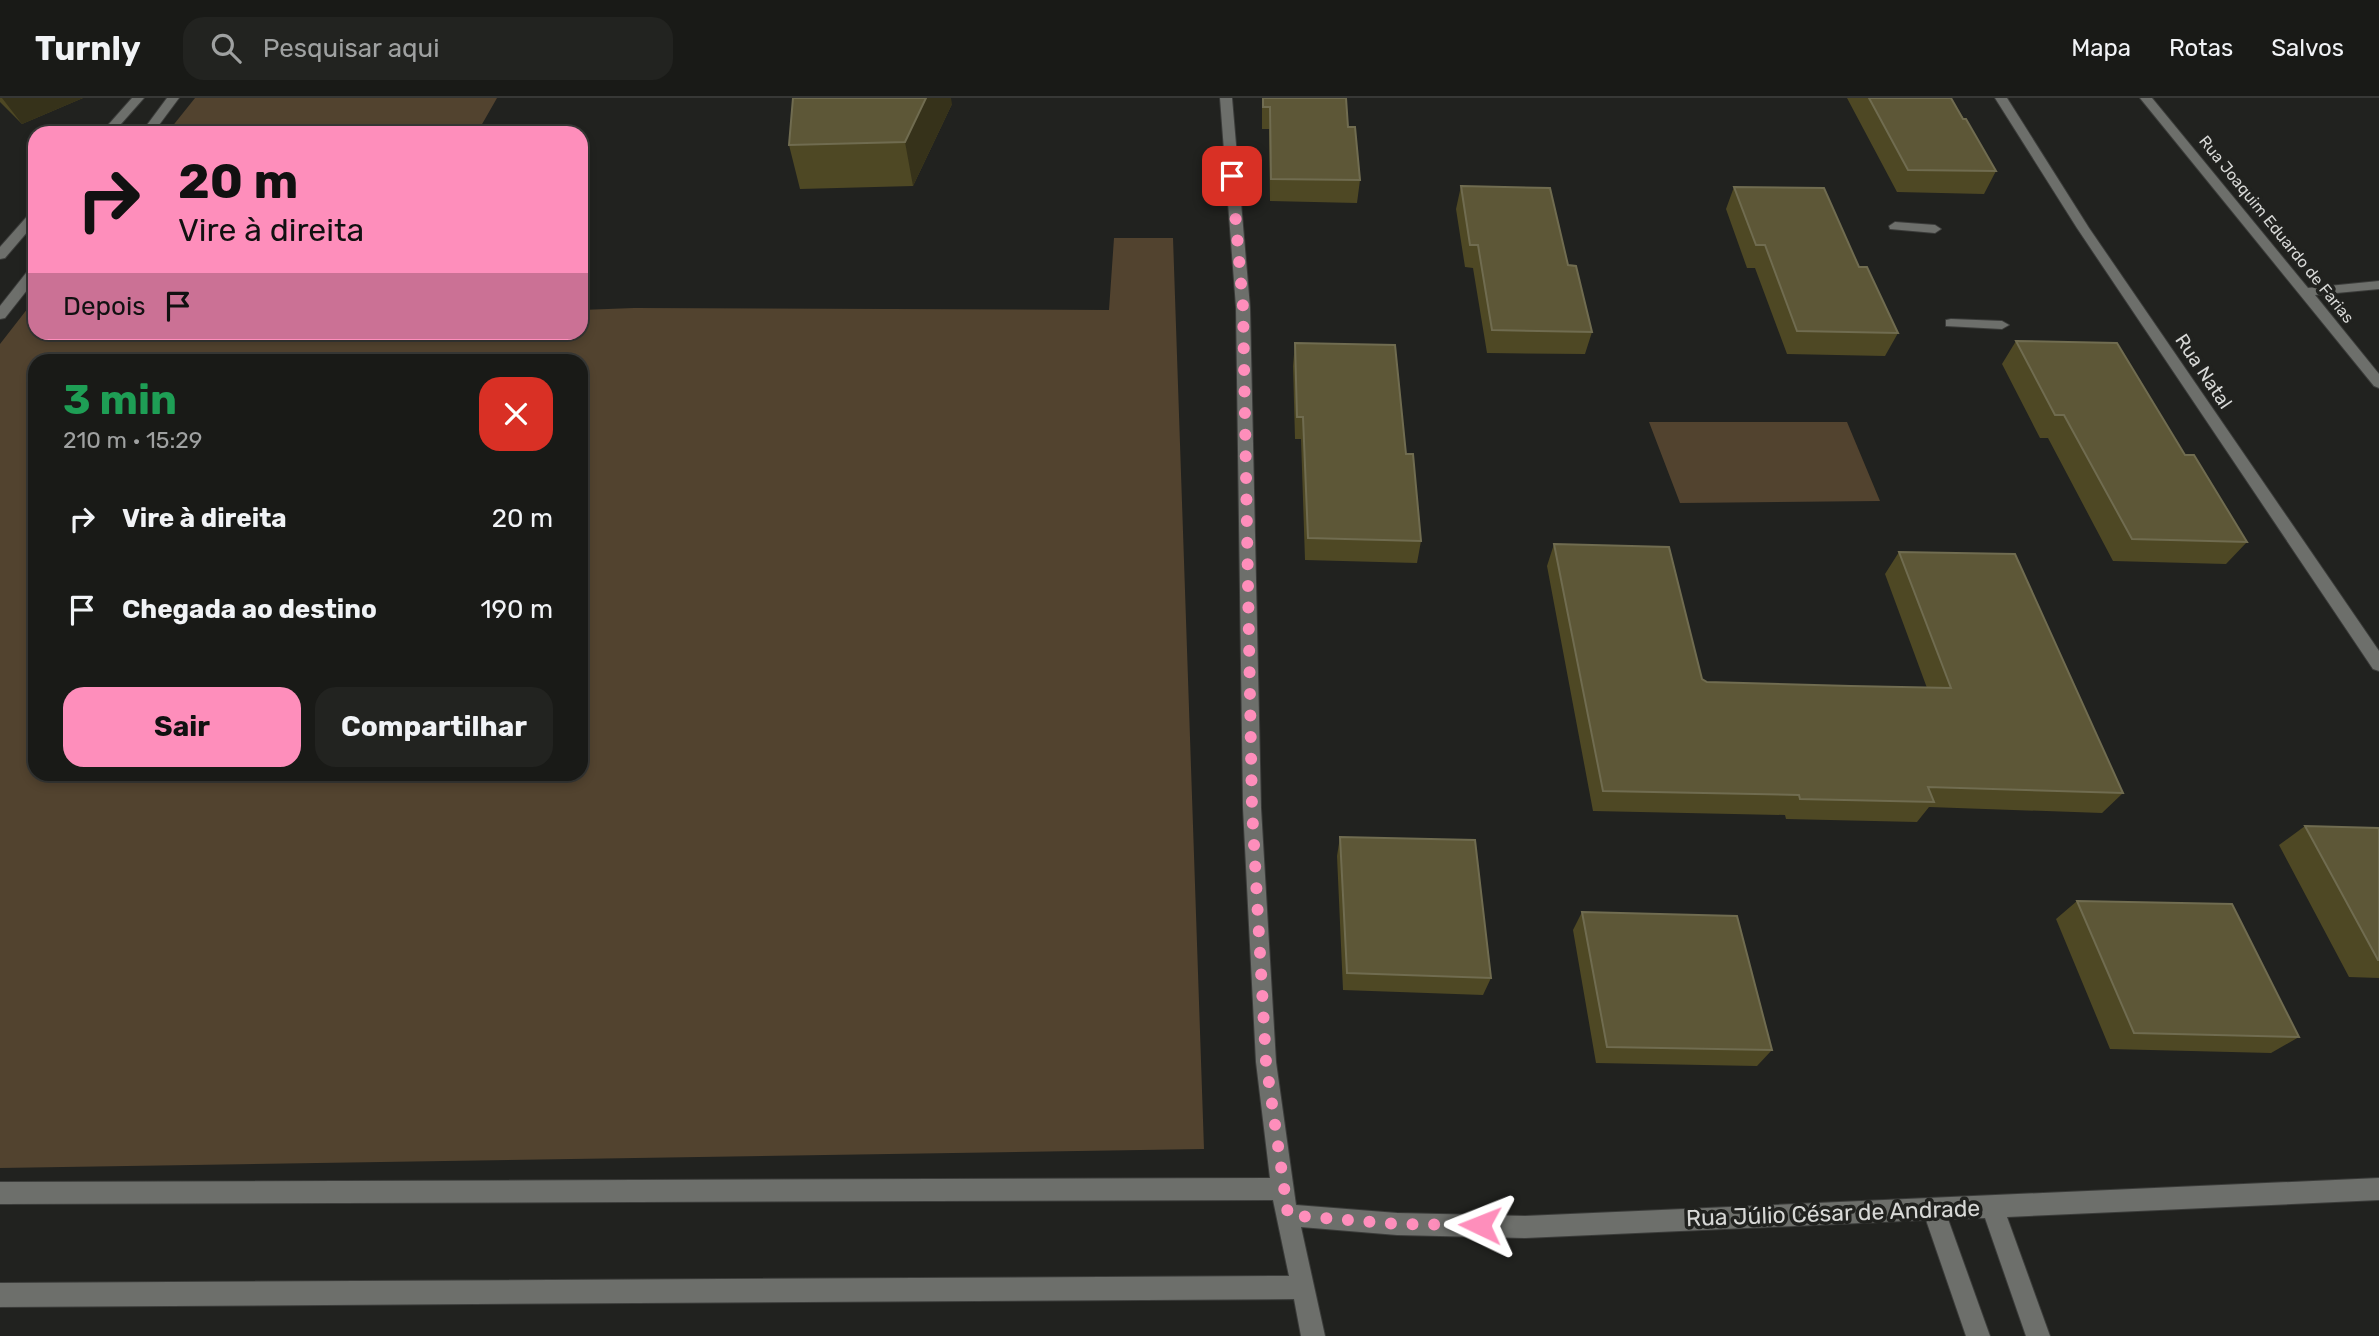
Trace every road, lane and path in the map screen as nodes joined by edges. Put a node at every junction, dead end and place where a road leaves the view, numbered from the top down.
1 (138, 98) edge
2 (173, 98) edge
3 (1226, 98) edge
4 (2001, 98) edge
5 (2146, 98) edge
6 (113, 126) edge
7 (152, 126) edge
8 (28, 223) edge
9 (1895, 226) dead end
10 (1936, 229) dead end
11 (0, 255) edge
12 (28, 280) edge
13 (2379, 285) edge
14 (2307, 292) junction
15 (0, 314) edge
16 (1951, 323) dead end
17 (2002, 325) dead end
18 (2379, 383) edge
19 (2379, 664) edge
20 (1282, 1189) junction
21 (2379, 1189) edge
22 (0, 1193) edge
23 (1992, 1206) junction
24 (1933, 1209) junction
25 (1288, 1215) junction
26 (1303, 1287) junction
27 (0, 1295) edge
28 (1975, 1328) edge
29 (2036, 1329) edge
30 (1313, 1336) edge

1 - 6 street
2 - 7 street
3 - 20 street
4 - 19 street, Rua Natal
5 - 14 street, Rua Joaquim Eduardo de Farias
8 - 11 street
9 - 10 street
12 - 15 street
13 - 14 street
14 - 18 street, Rua Joaquim Eduardo de Farias
16 - 17 street
20 - 22 street
20 - 25 street
21 - 23 street, Rua Júlio César de Andrade
23 - 24 street, Rua Júlio César de Andrade
23 - 29 street
24 - 25 street, Rua Júlio César de Andrade
24 - 28 street
25 - 26 street
26 - 27 street
26 - 30 street

